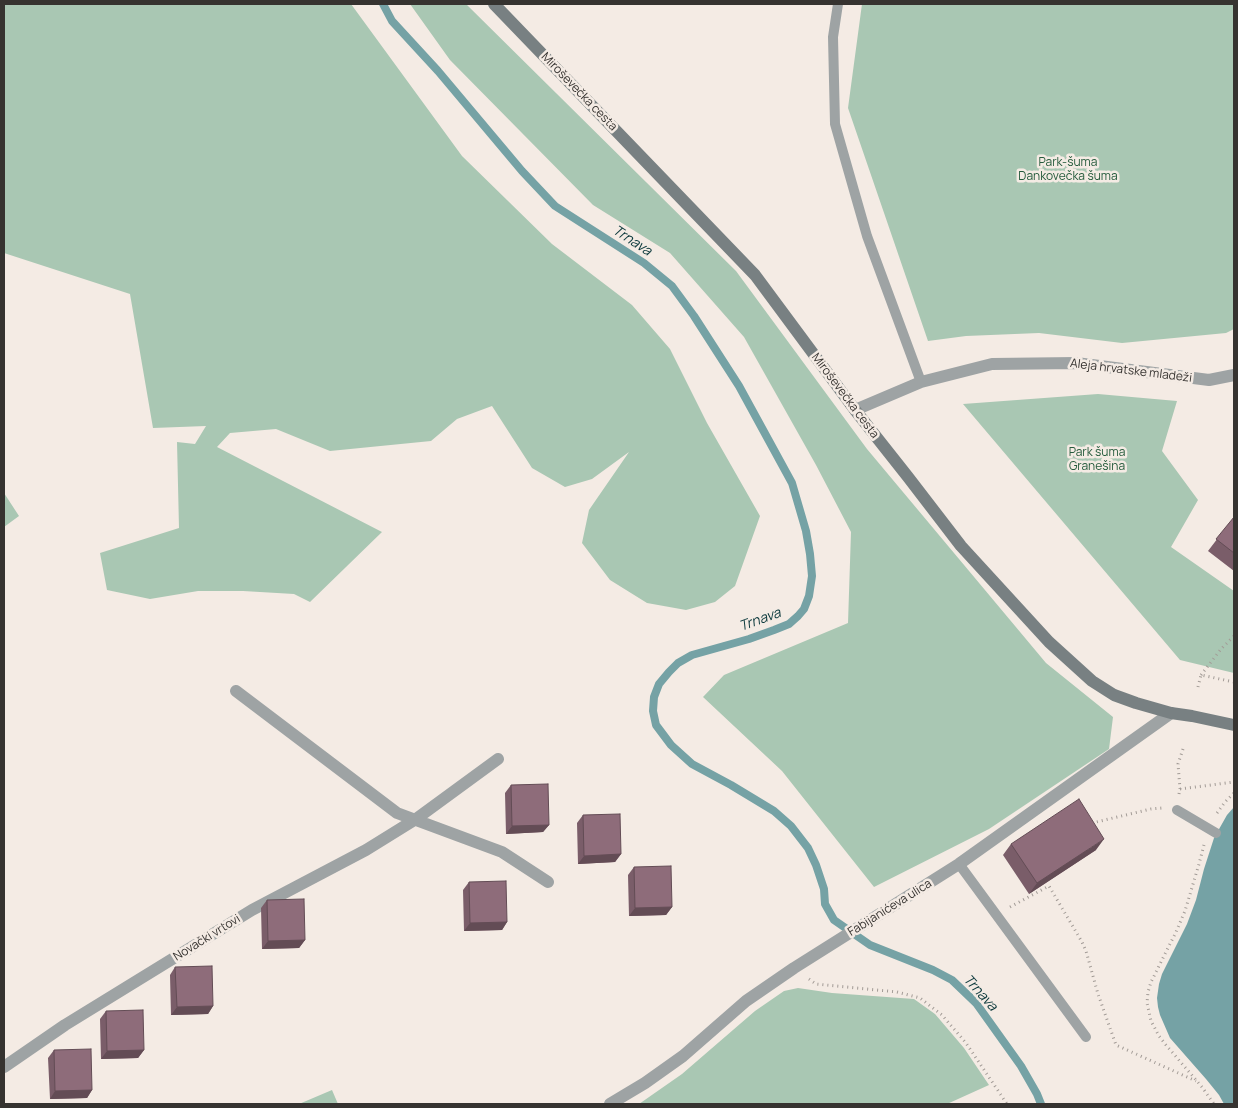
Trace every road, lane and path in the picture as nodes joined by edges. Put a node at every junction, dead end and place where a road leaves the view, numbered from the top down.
1 (494, 4) edge
2 (838, 4) edge
3 (1234, 375) edge
4 (921, 382) junction
5 (855, 410) junction
6 (1234, 636) edge
7 (1201, 675) junction
8 (1234, 682) edge
9 (1198, 688) dead end
10 (236, 691) dead end
11 (1171, 713) junction
12 (1234, 725) edge
13 (1184, 746) dead end
14 (498, 759) dead end
15 (1234, 782) edge
16 (1180, 789) junction
17 (1234, 793) edge
18 (1177, 808) junction
19 (1216, 814) dead end
20 (416, 819) junction
21 (1089, 824) edge
22 (1216, 833) dead end
23 (1205, 838) dead end
24 (959, 864) junction
25 (548, 882) dead end
26 (997, 914) junction
27 (794, 968) junction
28 (1086, 1037) dead end
29 (4, 1067) edge
30 (1198, 1082) junction
31 (610, 1104) edge
32 (1007, 1104) edge
33 (1214, 1104) edge

1 - 5 main road, Miroševečka cesta
2 - 4 lane
3 - 4 street, Aleja hrvatske mladeži
4 - 5 street, Aleja hrvatske mladeži
5 - 11 main road, Miroševečka cesta
6 - 7 path
7 - 8 path
7 - 9 path
10 - 20 street
11 - 12 main road, Miroševečka cesta
11 - 24 street, Fabijanićeva ulica
13 - 16 path
14 - 20 street, Novački vrtovi
15 - 16 path
16 - 18 path
17 - 19 path
18 - 21 path
18 - 22 lane
20 - 25 street
20 - 29 street, Novački vrtovi
23 - 30 path
24 - 26 lane
24 - 27 street, Fabijanićeva ulica
26 - 28 lane
26 - 30 path
27 - 31 street, Fabijanićeva ulica
27 - 32 path
30 - 33 path

